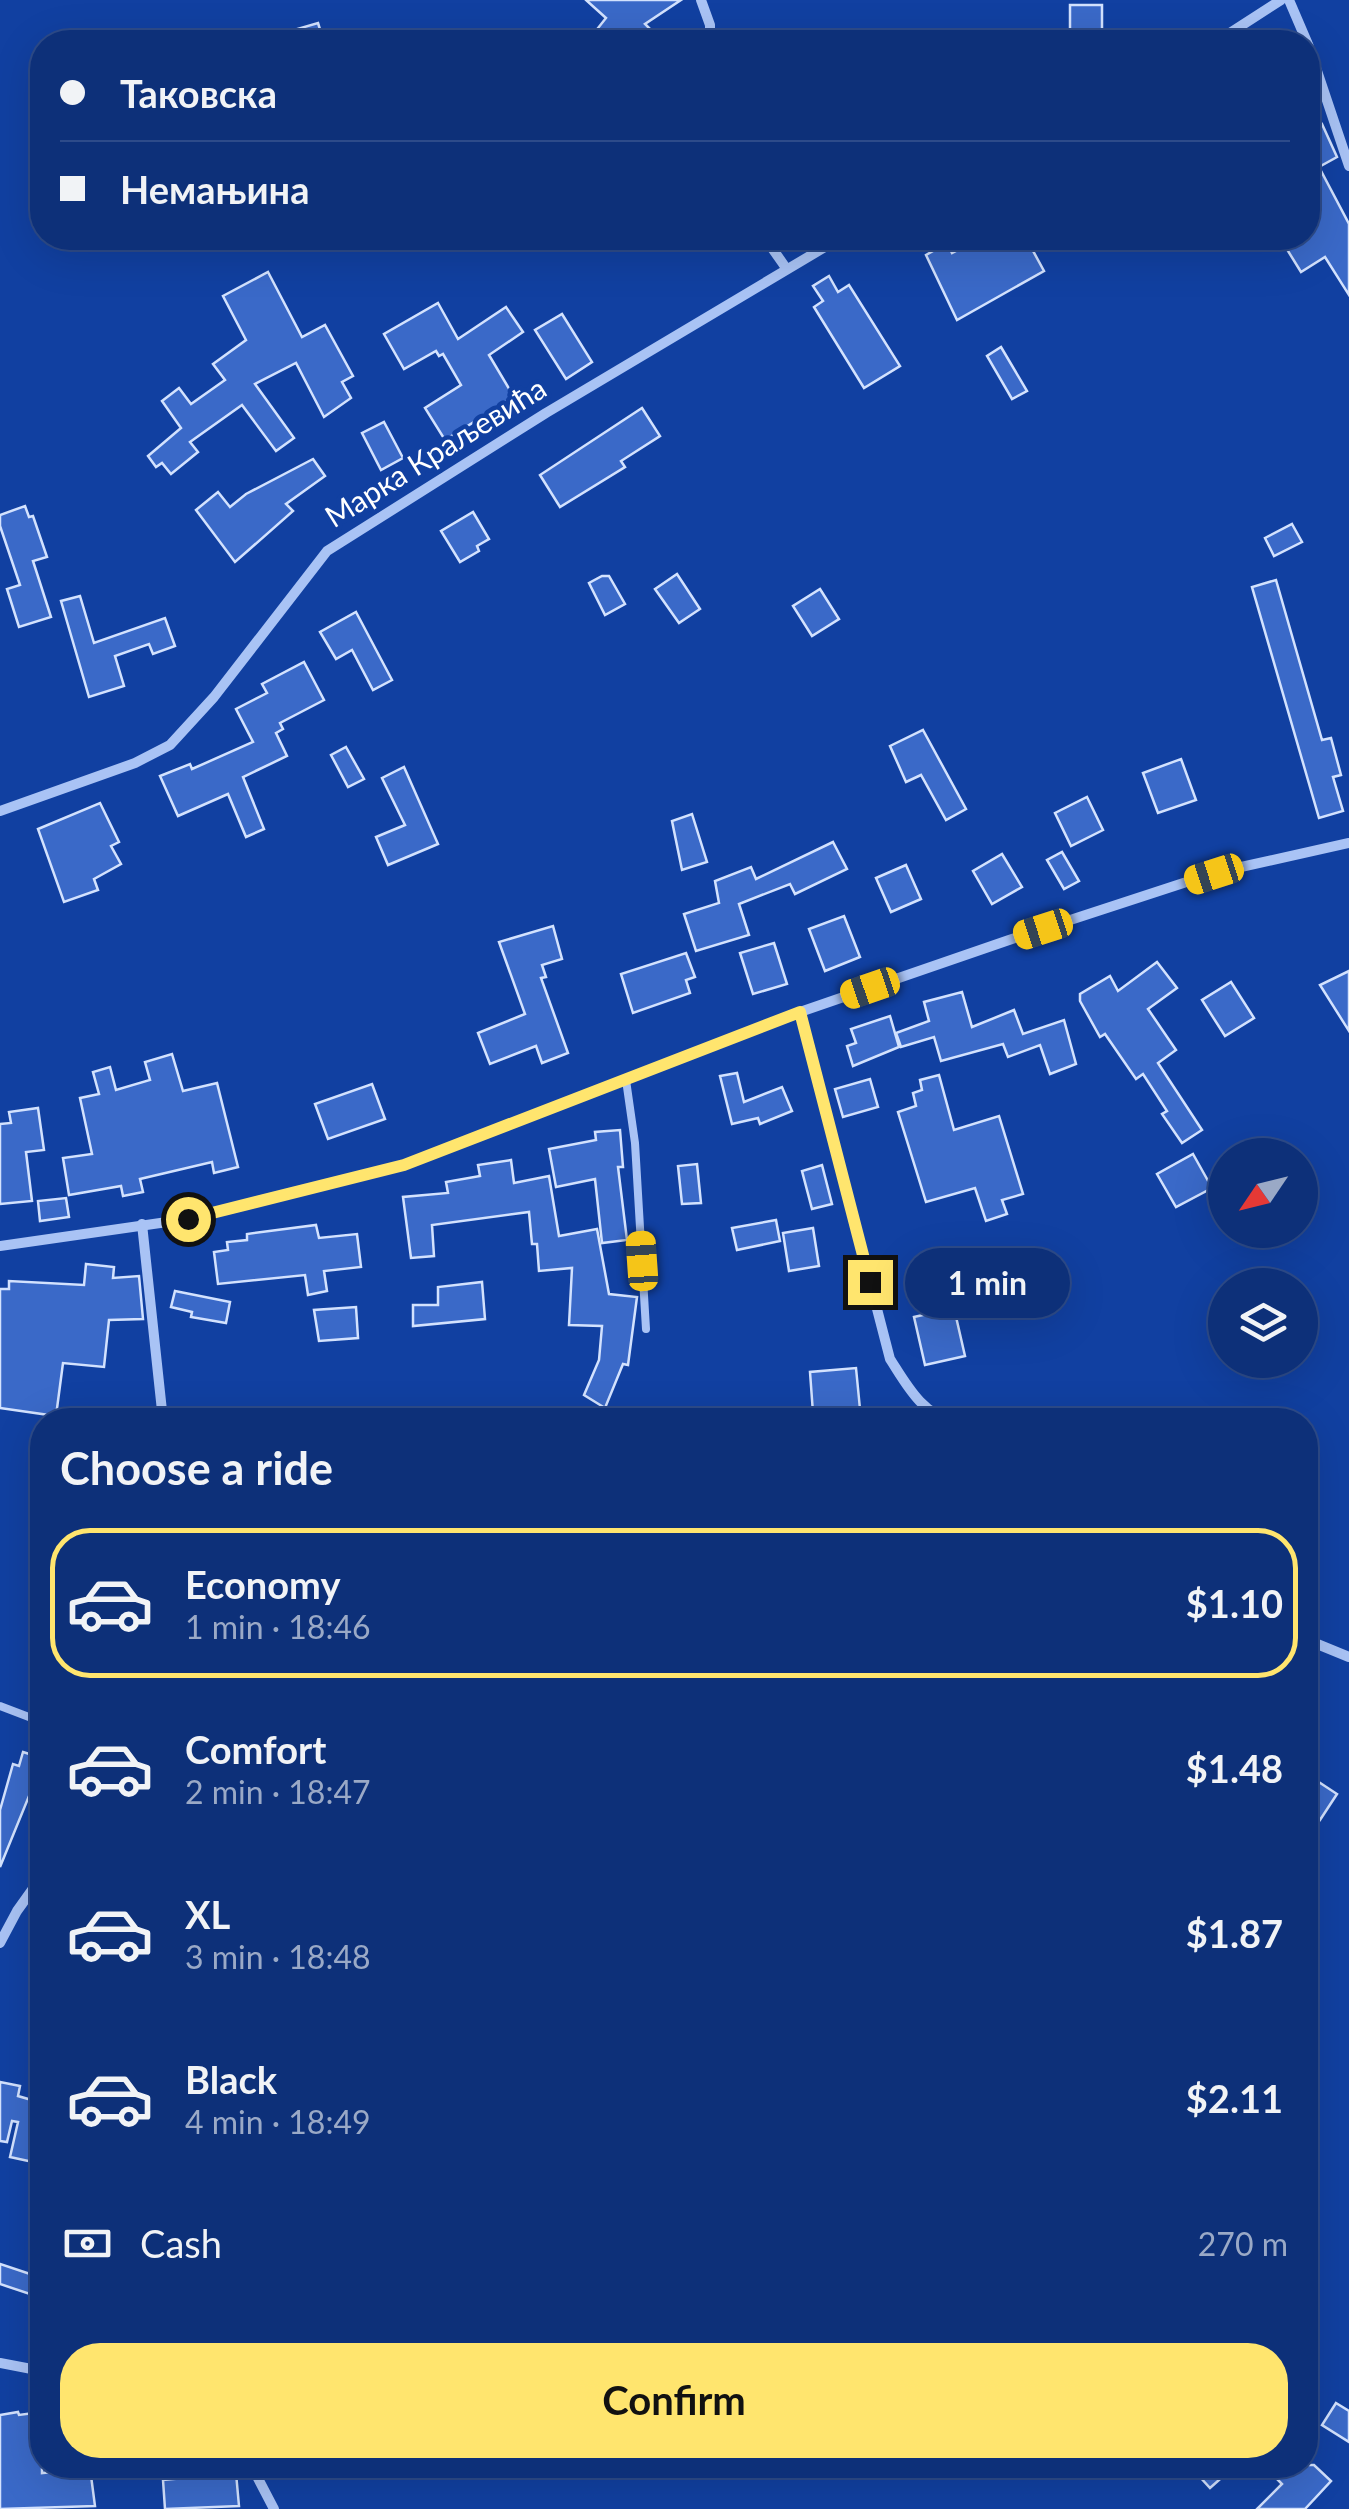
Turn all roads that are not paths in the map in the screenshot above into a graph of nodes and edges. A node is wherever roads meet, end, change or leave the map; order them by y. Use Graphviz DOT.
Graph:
graph roads {
  1 [pos="701,0"];
  2 [pos="1285,0"];
  3 [pos="710,30"];
  4 [pos="1236,30"];
  5 [pos="1300,30"];
  6 [pos="1320,81"];
  7 [pos="1349,166"];
  8 [pos="773,250"];
  9 [pos="818,250"];
  10 [pos="786,268"];
  11 [pos="0,811"];
  12 [pos="1349,843"];
  13 [pos="800,1012"];
  14 [pos="626,1080"];
  15 [pos="142,1224"];
  16 [pos="0,1246"];
  17 [pos="646,1329"];
  18 [pos="162,1408"];
  19 [pos="928,1408"];
  20 [pos="1318,1644"];
  21 [pos="1349,1657"];
  22 [pos="0,1706"];
  23 [pos="30,1717"];
  24 [pos="30,1893"];
  25 [pos="0,1944"];
  26 [pos="0,2363"];
  27 [pos="30,2369"];
  28 [pos="258,2478"];
  29 [pos="274,2509"];
  1 -- 3 [label="street"];
  2 -- 4 [label="street"];
  2 -- 5 [label="street"];
  6 -- 7 [label="street"];
  8 -- 10 [label="street"];
  9 -- 10 [label="street, Марка Краљевића"];
  10 -- 11 [label="street, Марка Краљевића"];
  12 -- 13 [label="street"];
  13 -- 14 [label="street"];
  13 -- 19 [label="street"];
  14 -- 15 [label="street"];
  14 -- 17 [label="lane"];
  15 -- 16 [label="street"];
  15 -- 18 [label="street"];
  20 -- 21 [label="street"];
  22 -- 23 [label="lane"];
  24 -- 25 [label="street"];
  26 -- 27 [label="street"];
  28 -- 29 [label="street"];
}
